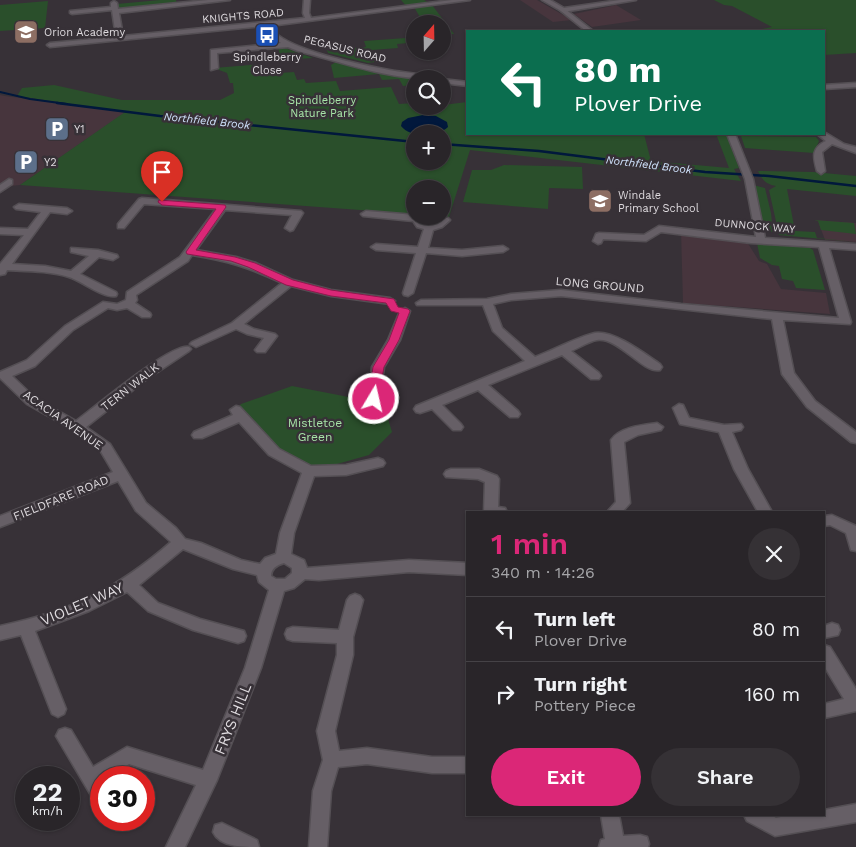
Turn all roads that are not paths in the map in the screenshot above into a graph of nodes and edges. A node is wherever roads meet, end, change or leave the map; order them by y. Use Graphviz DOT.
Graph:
graph roads {
  1 [pos="112,0"];
  2 [pos="227,0"];
  3 [pos="307,0"];
  4 [pos="467,0"];
  5 [pos="546,0"];
  6 [pos="633,0"];
  7 [pos="116,9"];
  8 [pos="563,10"];
  9 [pos="72,12"];
  10 [pos="309,20"];
  11 [pos="266,24"];
  12 [pos="589,30"];
  13 [pos="120,38"];
  14 [pos="50,45"];
  15 [pos="287,45"];
  16 [pos="214,68"];
  17 [pos="406,74"];
  18 [pos="451,82"];
  19 [pos="466,84"];
  20 [pos="856,85"];
  21 [pos="825,87"];
  22 [pos="730,135"];
  23 [pos="823,135"];
  24 [pos="832,141"];
  25 [pos="856,150"];
  26 [pos="821,171"];
  27 [pos="10,182"];
  28 [pos="0,189"];
  29 [pos="20,207"];
  30 [pos="222,207"];
  31 [pos="46,211"];
  32 [pos="67,211"];
  33 [pos="366,214"];
  34 [pos="439,225"];
  35 [pos="121,226"];
  36 [pos="290,228"];
  37 [pos="429,228"];
  38 [pos="0,231"];
  39 [pos="29,232"];
  40 [pos="761,240"];
  41 [pos="598,241"];
  42 [pos="822,244"];
  43 [pos="376,247"];
  44 [pos="856,247"];
  45 [pos="421,249"];
  46 [pos="504,249"];
  47 [pos="75,250"];
  48 [pos="190,252"];
  49 [pos="98,253"];
  50 [pos="113,256"];
  51 [pos="2,270"];
  52 [pos="73,275"];
  53 [pos="290,282"];
  54 [pos="408,294"];
  55 [pos="110,299"];
  56 [pos="130,299"];
  57 [pos="390,301"];
  58 [pos="487,302"];
  59 [pos="421,303"];
  60 [pos="405,311"];
  61 [pos="146,315"];
  62 [pos="776,316"];
  63 [pos="851,323"];
  64 [pos="236,325"];
  65 [pos="562,349"];
  66 [pos="261,350"];
  67 [pos="533,362"];
  68 [pos="656,366"];
  69 [pos="2,376"];
  70 [pos="595,376"];
  71 [pos="480,385"];
  72 [pos="434,404"];
  73 [pos="679,408"];
  74 [pos="420,409"];
  75 [pos="386,412"];
  76 [pos="514,414"];
  77 [pos="77,427"];
  78 [pos="457,427"];
  79 [pos="657,427"];
  80 [pos="198,435"];
  81 [pos="856,439"];
  82 [pos="378,463"];
  83 [pos="309,471"];
  84 [pos="122,474"];
  85 [pos="451,474"];
  86 [pos="491,511"];
  87 [pos="615,511"];
  88 [pos="764,511"];
  89 [pos="825,520"];
  90 [pos="0,522"];
  91 [pos="854,529"];
  92 [pos="180,543"];
  93 [pos="856,546"];
  94 [pos="283,557"];
  95 [pos="466,569"];
  96 [pos="264,571"];
  97 [pos="300,573"];
  98 [pos="128,584"];
  99 [pos="278,586"];
  100 [pos="355,600"];
  101 [pos="26,628"];
  102 [pos="0,633"];
  103 [pos="293,634"];
  104 [pos="238,636"];
  105 [pos="345,637"];
  106 [pos="825,654"];
  107 [pos="856,704"];
  108 [pos="58,709"];
  109 [pos="825,712"];
  110 [pos="65,736"];
  111 [pos="332,760"];
  112 [pos="466,765"];
  113 [pos="110,766"];
  114 [pos="90,775"];
  115 [pos="208,780"];
  116 [pos="856,813"];
  117 [pos="610,816"];
  118 [pos="755,816"];
  119 [pos="222,832"];
  120 [pos="640,844"];
  121 [pos="612,846"];
  122 [pos="175,847"];
  123 [pos="250,847"];
  124 [pos="318,847"];
  1 -- 7 [label="street"];
  2 -- 7 [label="street"];
  3 -- 10 [label="street"];
  4 -- 10 [label="street, KNIGHTS ROAD"];
  5 -- 8 [label="street"];
  6 -- 8 [label="street"];
  7 -- 9 [label="street"];
  7 -- 13 [label="street"];
  8 -- 12 [label="street"];
  10 -- 11 [label="street, KNIGHTS ROAD"];
  11 -- 13 [label="street, KNIGHTS ROAD"];
  11 -- 15 [label="street, PEGASUS ROAD"];
  13 -- 14 [label="street, KNIGHTS ROAD"];
  15 -- 16 [label="street"];
  15 -- 17 [label="street, PEGASUS ROAD"];
  18 -- 19 [label="street"];
  20 -- 21 [label="street"];
  22 -- 40 [label="street"];
  23 -- 24 [label="street"];
  24 -- 25 [label="street"];
  24 -- 26 [label="street"];
  27 -- 28 [label="street"];
  29 -- 31 [label="street"];
  30 -- 35 [label="street"];
  30 -- 36 [label="street"];
  30 -- 48 [label="street"];
  31 -- 32 [label="street"];
  31 -- 39 [label="street"];
  33 -- 37 [label="street"];
  34 -- 37 [label="street"];
  37 -- 45 [label="street"];
  38 -- 39 [label="street"];
  39 -- 51 [label="street"];
  40 -- 41 [label="street, DUNNOCK WAY"];
  40 -- 42 [label="street, DUNNOCK WAY"];
  42 -- 44 [label="street, DUNNOCK WAY"];
  42 -- 63 [label="street"];
  43 -- 45 [label="street"];
  45 -- 46 [label="street"];
  45 -- 54 [label="street"];
  47 -- 49 [label="street"];
  48 -- 53 [label="street"];
  48 -- 56 [label="street"];
  49 -- 50 [label="street"];
  49 -- 52 [label="street"];
  51 -- 52 [label="street"];
  52 -- 55 [label="street"];
  53 -- 57 [label="street"];
  53 -- 64 [label="street, TERN WALK"];
  54 -- 57 [label="street"];
  54 -- 59 [label="street"];
  55 -- 56 [label="street"];
  55 -- 69 [label="street, ACACIA AVENUE"];
  56 -- 61 [label="street"];
  57 -- 60 [label="street"];
  58 -- 59 [label="street, LONG GROUND"];
  58 -- 62 [label="street, LONG GROUND"];
  58 -- 67 [label="street"];
  59 -- 60 [label="street"];
  60 -- 75 [label="street"];
  62 -- 63 [label="street, LONG GROUND"];
  62 -- 81 [label="street"];
  64 -- 66 [label="street"];
  64 -- 77 [label="street, TERN WALK"];
  65 -- 67 [label="street"];
  65 -- 68 [label="street"];
  65 -- 70 [label="street"];
  67 -- 71 [label="street"];
  69 -- 77 [label="street, ACACIA AVENUE"];
  71 -- 72 [label="street"];
  71 -- 76 [label="street"];
  72 -- 74 [label="street"];
  72 -- 78 [label="street"];
  73 -- 88 [label="street"];
  77 -- 84 [label="street, ACACIA AVENUE"];
  79 -- 87 [label="street"];
  80 -- 83 [label="street"];
  82 -- 83 [label="street"];
  83 -- 94 [label="street"];
  84 -- 90 [label="street, FIELDFARE ROAD"];
  84 -- 92 [label="street, ACACIA AVENUE"];
  85 -- 86 [label="street"];
  89 -- 91 [label="street"];
  91 -- 93 [label="street"];
  92 -- 96 [label="street, ACACIA AVENUE"];
  92 -- 98 [label="street, VIOLET WAY"];
  94 -- 96 [label="street"];
  94 -- 97 [label="street"];
  95 -- 97 [label="street"];
  96 -- 99 [label="street"];
  97 -- 99 [label="street"];
  98 -- 101 [label="street, VIOLET WAY"];
  98 -- 104 [label="street"];
  99 -- 115 [label="street, FRYS HILL"];
  100 -- 105 [label="street"];
  101 -- 102 [label="street, VIOLET WAY"];
  101 -- 108 [label="street"];
  103 -- 105 [label="street"];
  105 -- 111 [label="street"];
  106 -- 107 [label="street"];
  107 -- 109 [label="street"];
  110 -- 114 [label="street"];
  111 -- 112 [label="street"];
  111 -- 124 [label="street"];
  113 -- 115 [label="street"];
  115 -- 122 [label="street, FRYS HILL"];
  116 -- 118 [label="street"];
  117 -- 121 [label="street"];
  119 -- 123 [label="street"];
  120 -- 121 [label="street"];
}
